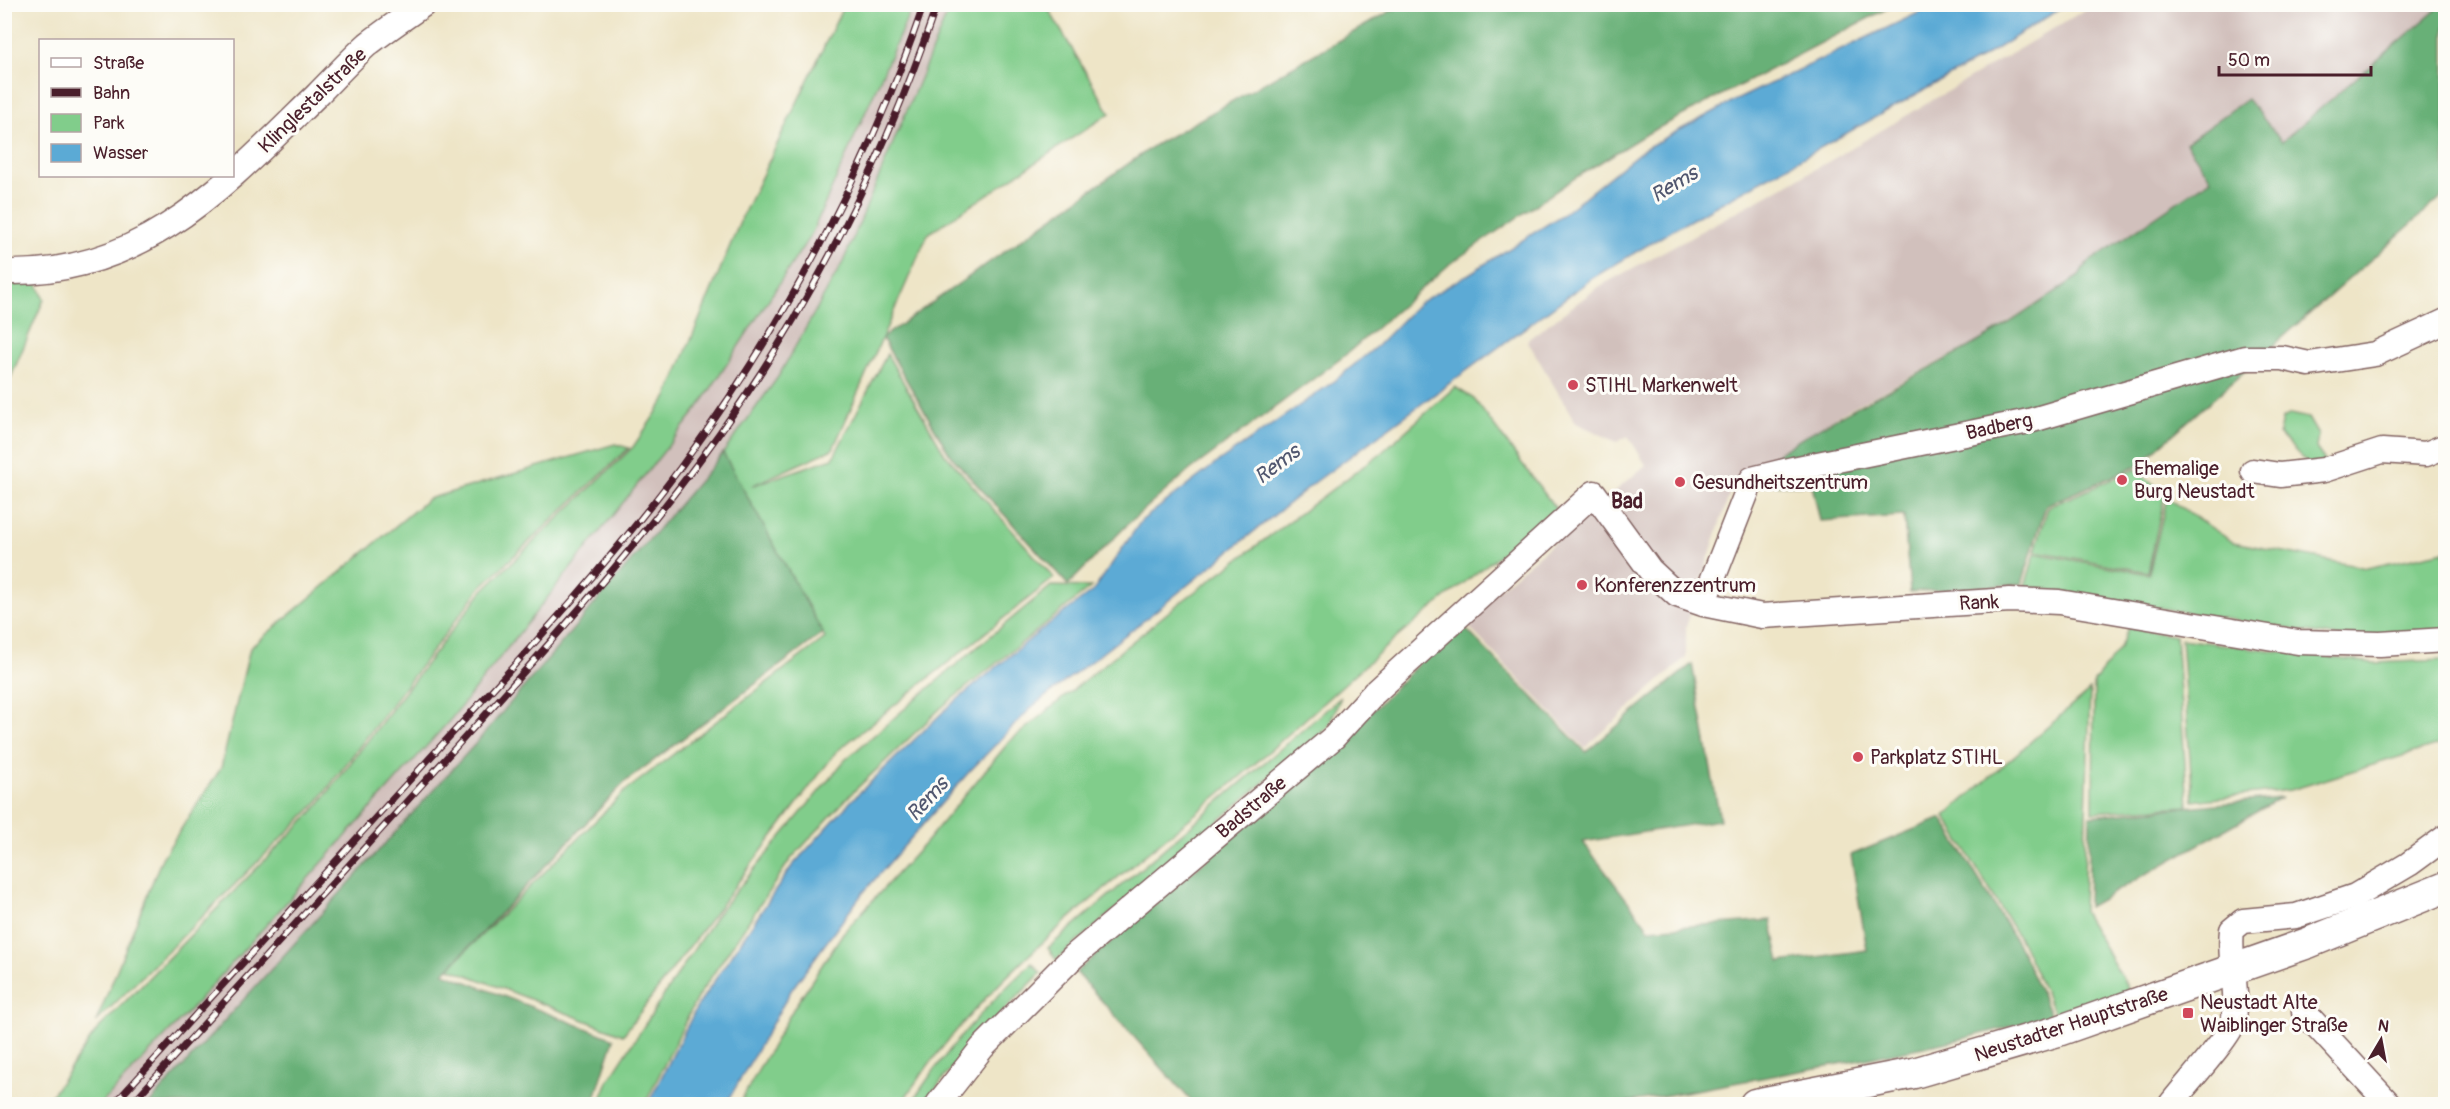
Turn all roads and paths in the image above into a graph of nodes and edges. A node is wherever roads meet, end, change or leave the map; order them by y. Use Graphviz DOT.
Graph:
graph roads {
  1 [pos="424,4"];
  2 [pos="234,175"];
  3 [pos="232,177"];
  4 [pos="4,272"];
  5 [pos="2445,321"];
  6 [pos="2445,446"];
  7 [pos="2253,471"];
  8 [pos="1569,513"];
  9 [pos="1703,604"];
  10 [pos="2445,640"];
  11 [pos="2445,837"];
  12 [pos="2445,887"];
  13 [pos="2233,970"];
  14 [pos="2304,1012"];
  15 [pos="938,1104"];
  16 [pos="1755,1104"];
  17 [pos="2171,1104"];
  18 [pos="2389,1104"];
  1 -- 2 [label="street, Klinglestalstraße"];
  3 -- 4 [label="street, Klinglestalstraße"];
  5 -- 9 [label="street, Badberg"];
  6 -- 7 [label="street"];
  8 -- 9 [label="street, Rank"];
  8 -- 15 [label="street, Badstraße"];
  9 -- 10 [label="street, Rank"];
  11 -- 13 [label="street"];
  12 -- 13 [label="street, Neustadter Hauptstraße"];
  13 -- 16 [label="street, Neustadter Hauptstraße"];
  13 -- 17 [label="street"];
  14 -- 18 [label="street"];
}
